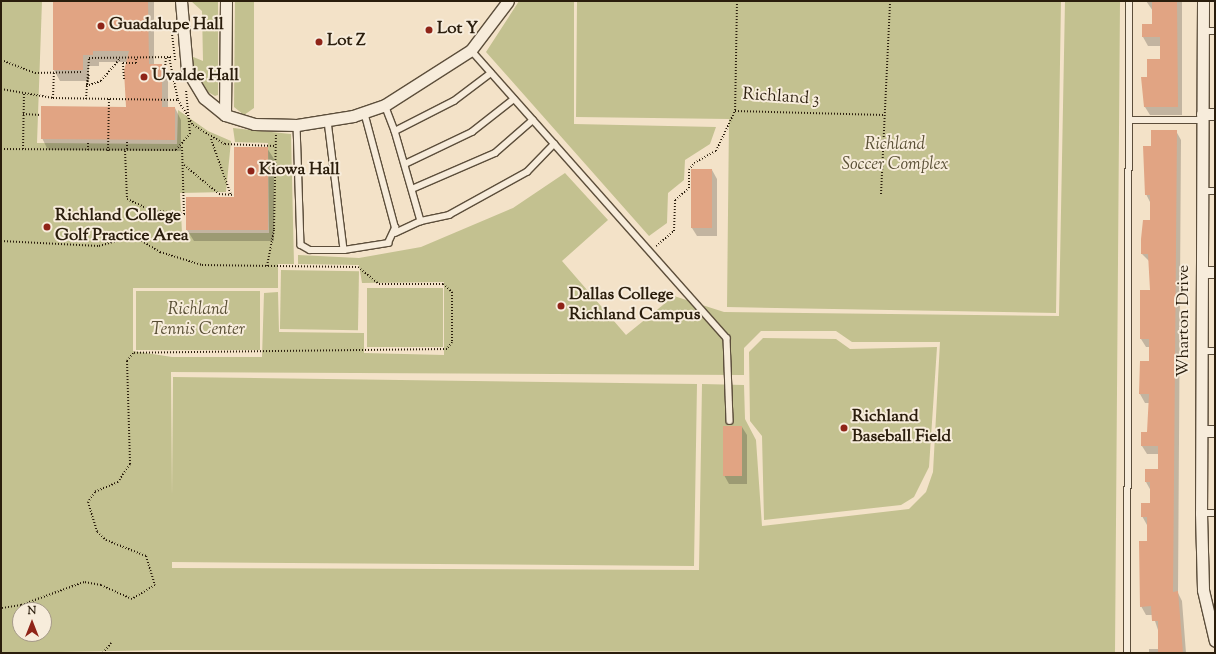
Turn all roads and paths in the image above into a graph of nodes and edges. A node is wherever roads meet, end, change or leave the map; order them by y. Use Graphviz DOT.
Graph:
graph roads {
  1 [pos="181,1"];
  2 [pos="226,1"];
  3 [pos="508,1"];
  4 [pos="737,1"];
  5 [pos="890,1"];
  6 [pos="1129,1"];
  7 [pos="1203,1"];
  8 [pos="171,22"];
  9 [pos="1215,31"];
  10 [pos="1202,32"];
  11 [pos="471,50"];
  12 [pos="136,57"];
  13 [pos="168,57"];
  14 [pos="121,58"];
  15 [pos="1,60"];
  16 [pos="54,72"];
  17 [pos="81,72"];
  18 [pos="491,73"];
  19 [pos="89,75"];
  20 [pos="190,77"];
  21 [pos="124,79"];
  22 [pos="164,80"];
  23 [pos="86,86"];
  24 [pos="1,88"];
  25 [pos="24,93"];
  26 [pos="53,98"];
  27 [pos="86,99"];
  28 [pos="109,99"];
  29 [pos="514,99"];
  30 [pos="178,100"];
  31 [pos="386,105"];
  32 [pos="736,111"];
  33 [pos="364,112"];
  34 [pos="23,114"];
  35 [pos="1215,114"];
  36 [pos="41,115"];
  37 [pos="225,115"];
  38 [pos="884,115"];
  39 [pos="1202,117"];
  40 [pos="533,120"];
  41 [pos="1130,120"];
  42 [pos="190,122"];
  43 [pos="328,122"];
  44 [pos="276,125"];
  45 [pos="297,125"];
  46 [pos="395,131"];
  47 [pos="210,138"];
  48 [pos="88,141"];
  49 [pos="127,142"];
  50 [pos="554,144"];
  51 [pos="275,146"];
  52 [pos="182,147"];
  53 [pos="1,149"];
  54 [pos="23,149"];
  55 [pos="88,150"];
  56 [pos="108,151"];
  57 [pos="126,151"];
  58 [pos="183,164"];
  59 [pos="405,164"];
  60 [pos="412,189"];
  61 [pos="1203,191"];
  62 [pos="1215,191"];
  63 [pos="881,194"];
  64 [pos="1,221"];
  65 [pos="421,221"];
  66 [pos="395,233"];
  67 [pos="1,236"];
  68 [pos="1,241"];
  69 [pos="344,250"];
  70 [pos="650,251"];
  71 [pos="267,266"];
  72 [pos="1203,272"];
  73 [pos="1215,272"];
  74 [pos="1202,351"];
  75 [pos="1215,351"];
  76 [pos="730,421"];
  77 [pos="1202,431"];
  78 [pos="1215,431"];
  79 [pos="1201,513"];
  80 [pos="1215,513"];
  81 [pos="1203,590"];
  82 [pos="1215,590"];
  83 [pos="1,608"];
  84 [pos="1215,641"];
  85 [pos="111,643"];
  86 [pos="103,653"];
  87 [pos="1127,653"];
  1 -- 20 [label="street"];
  2 -- 37 [label="street"];
  3 -- 11 [label="street"];
  4 -- 32 [label="path, Richland 3"];
  5 -- 38 [label="path"];
  6 -- 41 [label="lane"];
  7 -- 10 [label="street, Wharton Drive"];
  8 -- 13 [label="path"];
  9 -- 10 [label="lane"];
  10 -- 39 [label="street, Wharton Drive"];
  11 -- 18 [label="lane"];
  11 -- 31 [label="street"];
  12 -- 13 [label="path"];
  12 -- 14 [label="path"];
  12 -- 21 [label="path"];
  13 -- 22 [label="path"];
  13 -- 30 [label="path"];
  14 -- 23 [label="path"];
  14 -- 23 [label="path"];
  15 -- 16 [label="path"];
  16 -- 17 [label="path"];
  16 -- 26 [label="path"];
  18 -- 29 [label="lane"];
  18 -- 46 [label="lane"];
  19 -- 23 [label="path"];
  20 -- 37 [label="street"];
  20 -- 42 [label="path"];
  23 -- 27 [label="path"];
  24 -- 25 [label="path"];
  25 -- 26 [label="path"];
  25 -- 34 [label="path"];
  26 -- 27 [label="path"];
  27 -- 28 [label="path"];
  28 -- 30 [label="path"];
  28 -- 56 [label="path"];
  29 -- 40 [label="lane"];
  29 -- 59 [label="lane"];
  30 -- 42 [label="path"];
  31 -- 33 [label="street"];
  31 -- 46 [label="lane"];
  32 -- 38 [label="path, Richland 3"];
  32 -- 70 [label="path"];
  33 -- 43 [label="street"];
  33 -- 66 [label="lane"];
  34 -- 36 [label="path"];
  34 -- 54 [label="path"];
  35 -- 39 [label="street"];
  37 -- 44 [label="street"];
  38 -- 63 [label="path"];
  39 -- 41 [label="lane"];
  39 -- 61 [label="street, Wharton Drive"];
  40 -- 50 [label="lane"];
  40 -- 60 [label="lane"];
  41 -- 87 [label="lane"];
  42 -- 47 [label="path"];
  42 -- 52 [label="path"];
  43 -- 45 [label="street"];
  43 -- 69 [label="lane"];
  44 -- 45 [label="street"];
  44 -- 51 [label="path"];
  45 -- 69 [label="lane"];
  46 -- 59 [label="lane"];
  47 -- 51 [label="path"];
  47 -- 58 [label="path"];
  48 -- 55 [label="path"];
  49 -- 57 [label="path"];
  50 -- 65 [label="lane"];
  50 -- 70 [label="lane"];
  51 -- 71 [label="path"];
  52 -- 57 [label="path"];
  52 -- 58 [label="path"];
  53 -- 54 [label="path"];
  54 -- 55 [label="path"];
  55 -- 56 [label="path"];
  56 -- 57 [label="path"];
  57 -- 58 [label="path"];
  59 -- 60 [label="lane"];
  60 -- 65 [label="lane"];
  61 -- 62 [label="lane"];
  61 -- 72 [label="street, Wharton Drive"];
  64 -- 67 [label="path"];
  65 -- 66 [label="lane"];
  66 -- 69 [label="lane"];
  68 -- 71 [label="path"];
  70 -- 76 [label="lane"];
  71 -- 83 [label="path"];
  72 -- 73 [label="street"];
  72 -- 74 [label="street, Wharton Drive"];
  74 -- 75 [label="lane"];
  74 -- 77 [label="street, Wharton Drive"];
  77 -- 78 [label="street"];
  77 -- 79 [label="street, Wharton Drive"];
  79 -- 80 [label="lane"];
  79 -- 81 [label="street, Wharton Drive"];
  81 -- 82 [label="street"];
  81 -- 84 [label="street, Wharton Drive"];
  85 -- 86 [label="path"];
}
